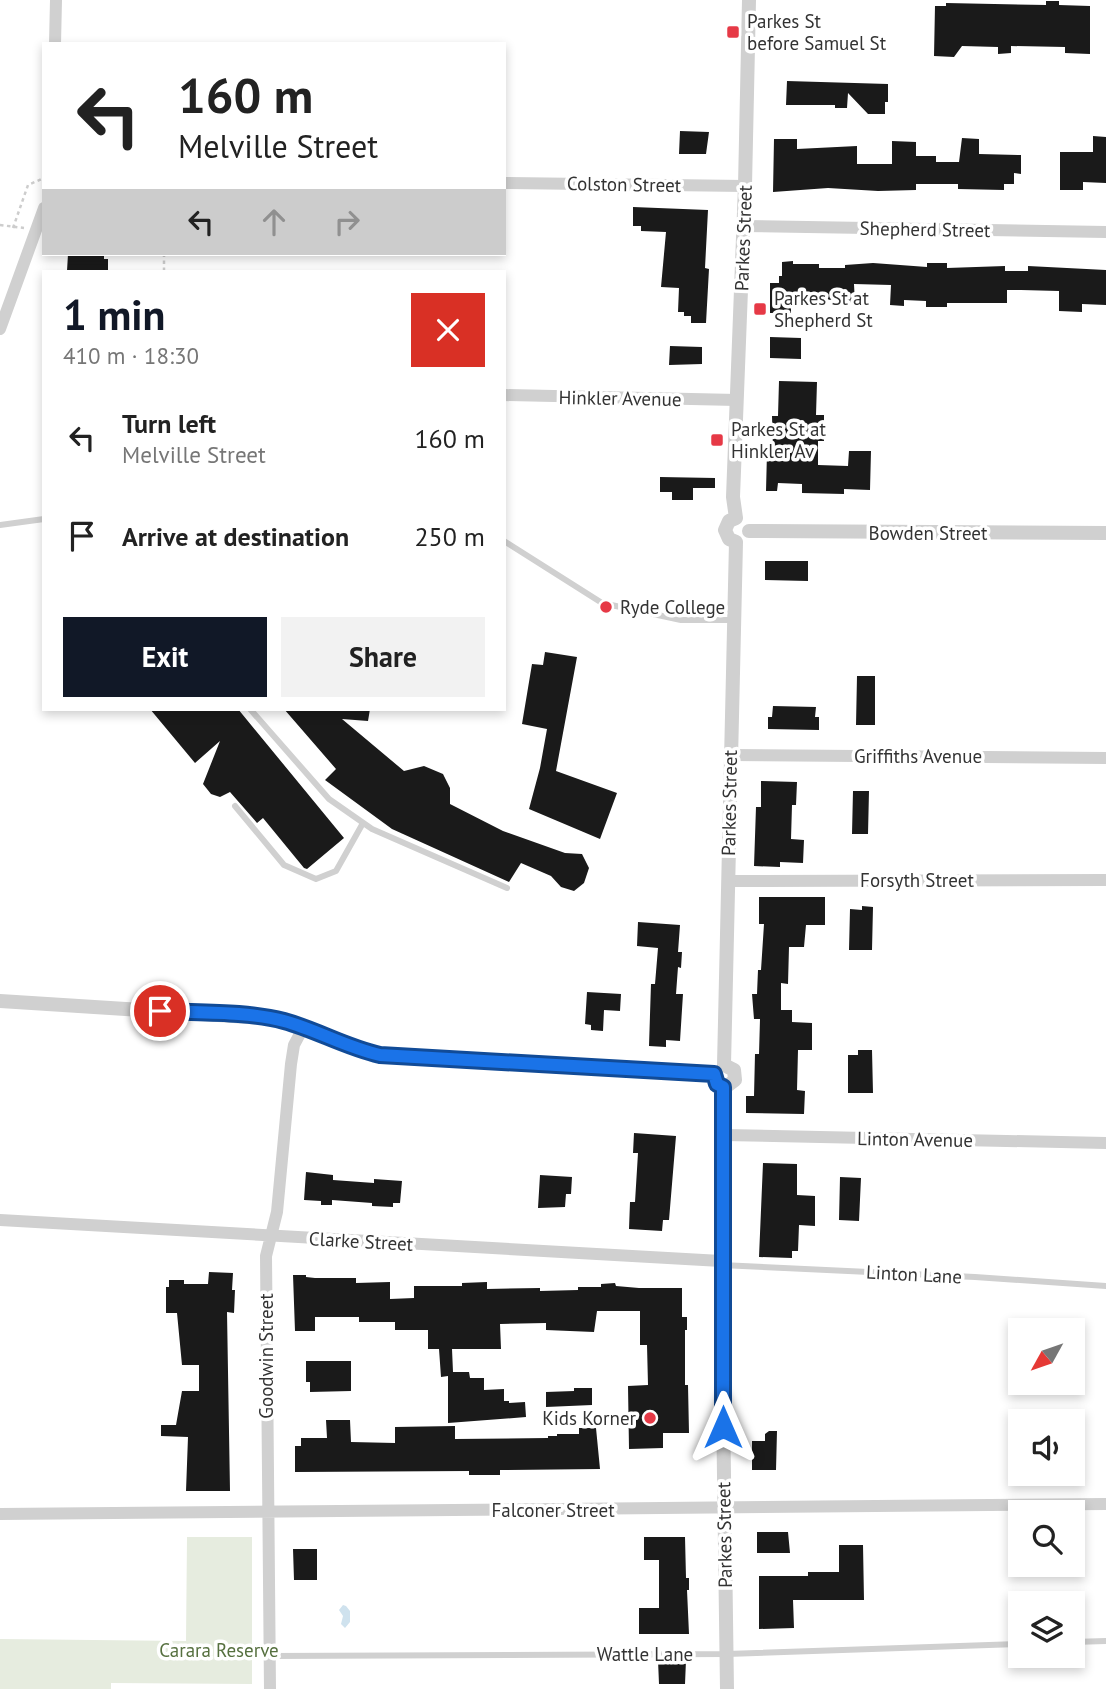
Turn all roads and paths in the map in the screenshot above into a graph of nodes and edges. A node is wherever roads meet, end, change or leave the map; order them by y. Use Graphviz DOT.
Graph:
graph roads {
  1 [pos="56,0"];
  2 [pos="749,0"];
  3 [pos="55,42"];
  4 [pos="42,179"];
  5 [pos="506,183"];
  6 [pos="745,186"];
  7 [pos="42,214"];
  8 [pos="0,225"];
  9 [pos="743,226"];
  10 [pos="1106,232"];
  11 [pos="0,329"];
  12 [pos="506,396"];
  13 [pos="737,400"];
  14 [pos="736,518"];
  15 [pos="42,519"];
  16 [pos="0,525"];
  17 [pos="749,531"];
  18 [pos="1106,533"];
  19 [pos="506,542"];
  20 [pos="736,542"];
  21 [pos="733,620"];
  22 [pos="252,711"];
  23 [pos="730,755"];
  24 [pos="1106,758"];
  25 [pos="235,806"];
  26 [pos="363,823"];
  27 [pos="1106,880"];
  28 [pos="727,881"];
  29 [pos="507,888"];
  30 [pos="0,1001"];
  31 [pos="303,1028"];
  32 [pos="719,1070"];
  33 [pos="724,1135"];
  34 [pos="1106,1143"];
  35 [pos="0,1220"];
  36 [pos="271,1236"];
  37 [pos="721,1263"];
  38 [pos="1106,1286"];
  39 [pos="1106,1504"];
  40 [pos="723,1508"];
  41 [pos="267,1512"];
  42 [pos="0,1514"];
  43 [pos="1106,1641"];
  44 [pos="1085,1642"];
  45 [pos="1008,1644"];
  46 [pos="727,1654"];
  47 [pos="269,1656"];
  48 [pos="270,1689"];
  49 [pos="727,1689"];
  1 -- 3 [label="street"];
  2 -- 6 [label="street, Parkes Street"];
  4 -- 8 [label="path"];
  5 -- 6 [label="street, Colston Street"];
  6 -- 9 [label="street, Parkes Street"];
  7 -- 11 [label="street"];
  9 -- 10 [label="street, Shepherd Street"];
  9 -- 13 [label="street, Parkes Street"];
  12 -- 13 [label="street, Hinkler Avenue"];
  13 -- 14 [label="street, Parkes Street"];
  14 -- 17 [label="street"];
  14 -- 20 [label="street"];
  15 -- 16 [label="lane"];
  17 -- 18 [label="street, Bowden Street"];
  17 -- 20 [label="street"];
  19 -- 21 [label="lane"];
  20 -- 21 [label="street, Parkes Street"];
  21 -- 23 [label="street, Parkes Street"];
  22 -- 26 [label="lane"];
  23 -- 24 [label="street, Griffiths Avenue"];
  23 -- 28 [label="street, Parkes Street"];
  25 -- 26 [label="lane"];
  26 -- 29 [label="lane"];
  27 -- 28 [label="street, Forsyth Street"];
  28 -- 32 [label="street, Parkes Street"];
  30 -- 31 [label="street"];
  31 -- 32 [label="street"];
  31 -- 36 [label="street, Goodwin Street"];
  32 -- 33 [label="street, Parkes Street"];
  33 -- 34 [label="street, Linton Avenue"];
  33 -- 37 [label="street, Parkes Street"];
  35 -- 36 [label="street, Clarke Street"];
  36 -- 37 [label="street, Clarke Street"];
  36 -- 41 [label="street, Goodwin Street"];
  37 -- 38 [label="lane, Linton Lane"];
  37 -- 40 [label="street, Parkes Street"];
  39 -- 40 [label="street, Falconer Street"];
  40 -- 41 [label="street, Falconer Street"];
  40 -- 46 [label="street, Parkes Street"];
  41 -- 42 [label="street, Falconer Street"];
  41 -- 47 [label="street, Goodwin Street"];
  43 -- 44 [label="lane"];
  45 -- 46 [label="lane, Wattle Lane"];
  46 -- 47 [label="lane, Wattle Lane"];
  46 -- 49 [label="street, Parkes Street"];
  47 -- 48 [label="street, Goodwin Street"];
}
